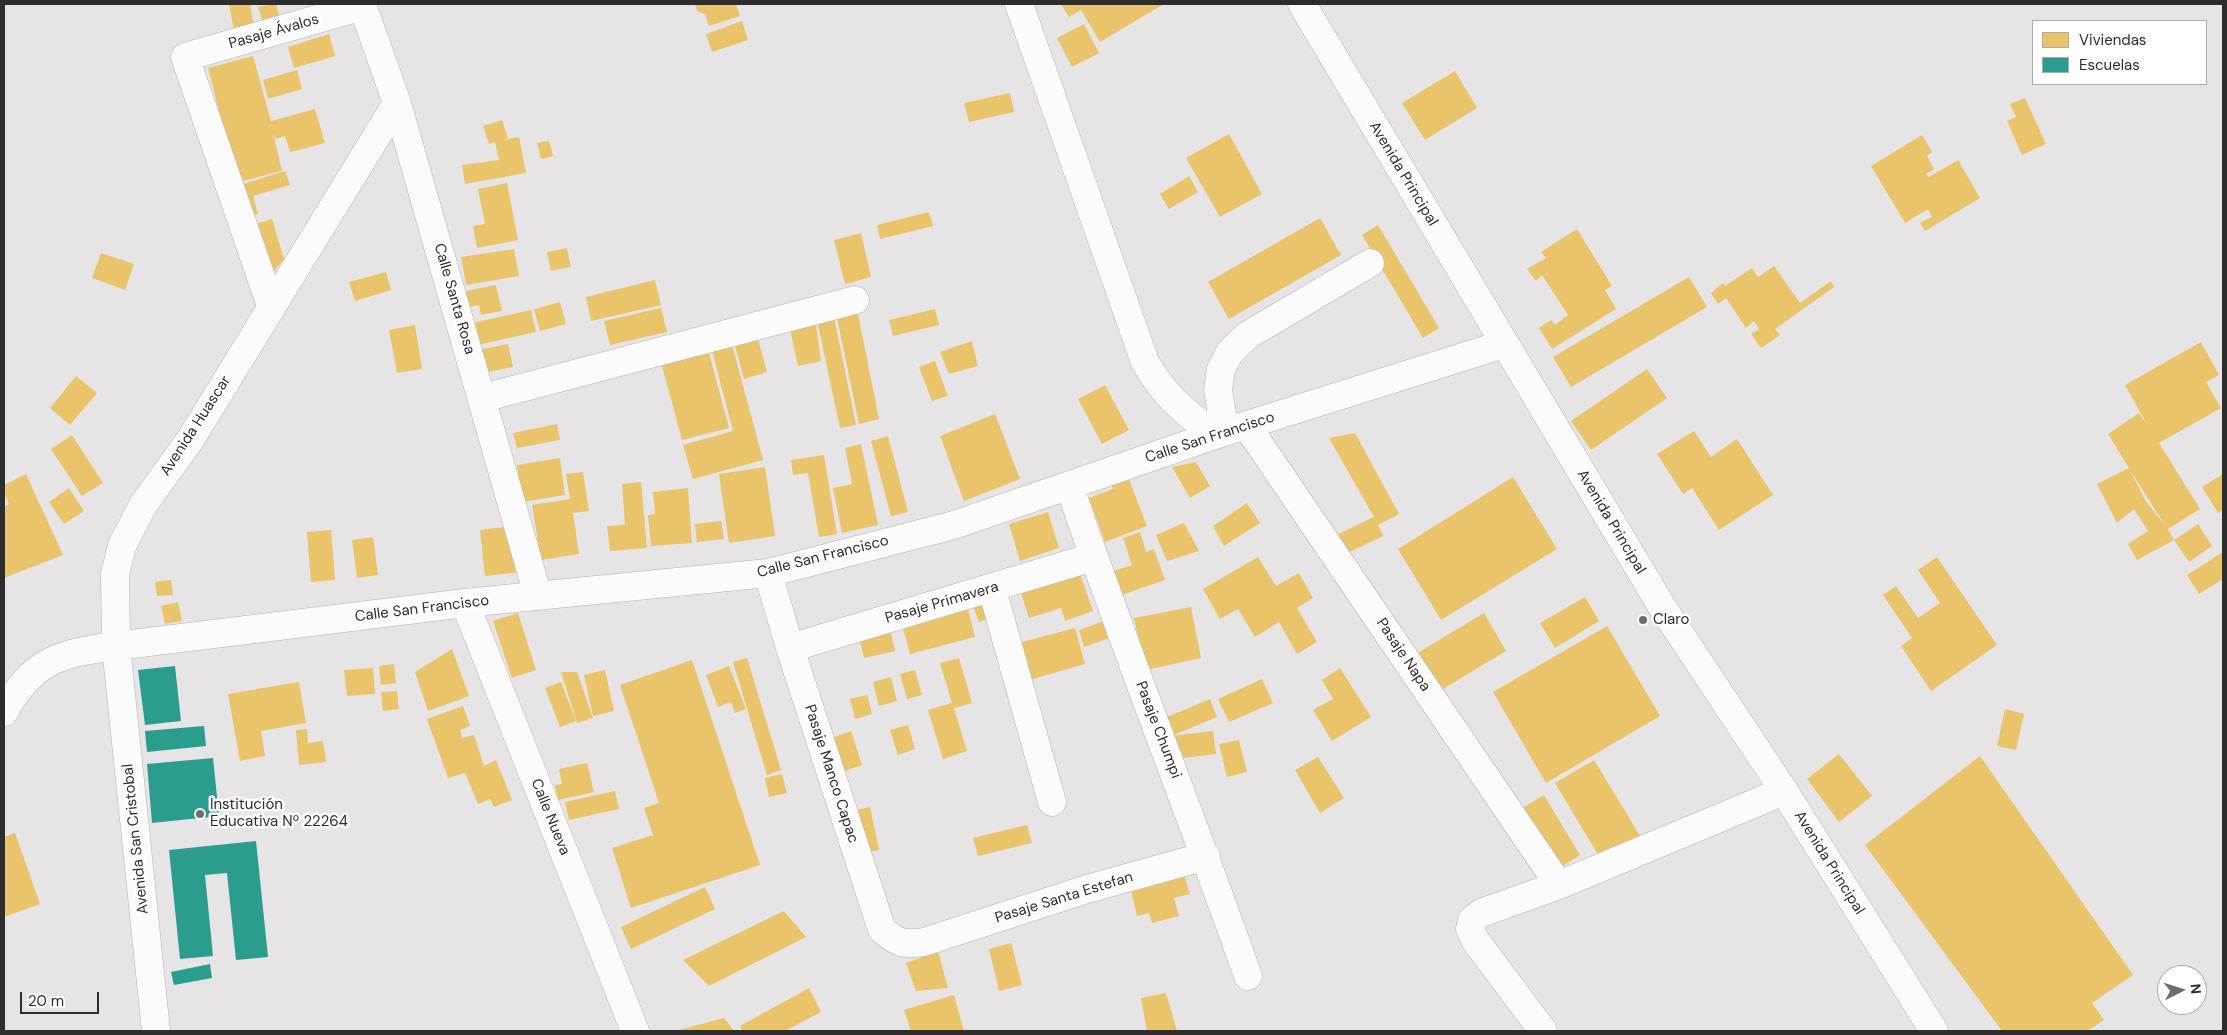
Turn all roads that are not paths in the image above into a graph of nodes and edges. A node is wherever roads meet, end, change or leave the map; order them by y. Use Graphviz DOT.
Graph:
graph roads {
  1 [pos="1019,4"];
  2 [pos="1302,4"];
  3 [pos="362,5"];
  4 [pos="397,103"];
  5 [pos="1370,263"];
  6 [pos="855,300"];
  7 [pos="271,306"];
  8 [pos="1504,344"];
  9 [pos="483,398"];
  10 [pos="1230,431"];
  11 [pos="1068,485"];
  12 [pos="1093,557"];
  13 [pos="768,573"];
  14 [pos="992,588"];
  15 [pos="538,596"];
  16 [pos="465,603"];
  17 [pos="116,646"];
  18 [pos="790,648"];
  19 [pos="4,712"];
  20 [pos="1784,791"];
  21 [pos="1052,802"];
  22 [pos="1206,856"];
  23 [pos="1558,885"];
  24 [pos="924,942"];
  25 [pos="1248,976"];
  26 [pos="156,1031"];
  27 [pos="636,1031"];
  28 [pos="1543,1031"];
  29 [pos="1934,1031"];
  1 -- 10 [label="street"];
  2 -- 8 [label="street, Avenida Principal"];
  3 -- 4 [label="street, Calle Santa Rosa"];
  3 -- 7 [label="street, Pasaje Ávalos"];
  4 -- 7 [label="street, Avenida Huascar"];
  4 -- 9 [label="street, Calle Santa Rosa"];
  5 -- 10 [label="street"];
  6 -- 9 [label="street"];
  7 -- 17 [label="street, Avenida Huascar"];
  8 -- 10 [label="street, Calle San Francisco"];
  8 -- 20 [label="street, Avenida Principal"];
  9 -- 15 [label="street, Calle Santa Rosa"];
  10 -- 11 [label="street, Calle San Francisco"];
  10 -- 23 [label="street, Pasaje Napa"];
  11 -- 12 [label="street, Pasaje Chumpi"];
  11 -- 13 [label="street, Calle San Francisco"];
  12 -- 14 [label="street, Pasaje Primavera"];
  12 -- 22 [label="street, Pasaje Chumpi"];
  13 -- 15 [label="street, Calle San Francisco"];
  13 -- 18 [label="street, Pasaje Manco Capac"];
  14 -- 18 [label="street, Pasaje Primavera"];
  14 -- 21 [label="street"];
  15 -- 16 [label="street, Calle San Francisco"];
  16 -- 17 [label="street, Calle San Francisco"];
  16 -- 27 [label="street, Calle Nueva"];
  17 -- 19 [label="street"];
  17 -- 26 [label="street, Avenida San Cristobal"];
  18 -- 24 [label="street, Pasaje Manco Capac"];
  20 -- 23 [label="street"];
  20 -- 29 [label="street, Avenida Principal"];
  22 -- 24 [label="street, Pasaje Santa Estefan"];
  22 -- 25 [label="street, Pasaje Chumpi"];
  23 -- 28 [label="street"];
}
